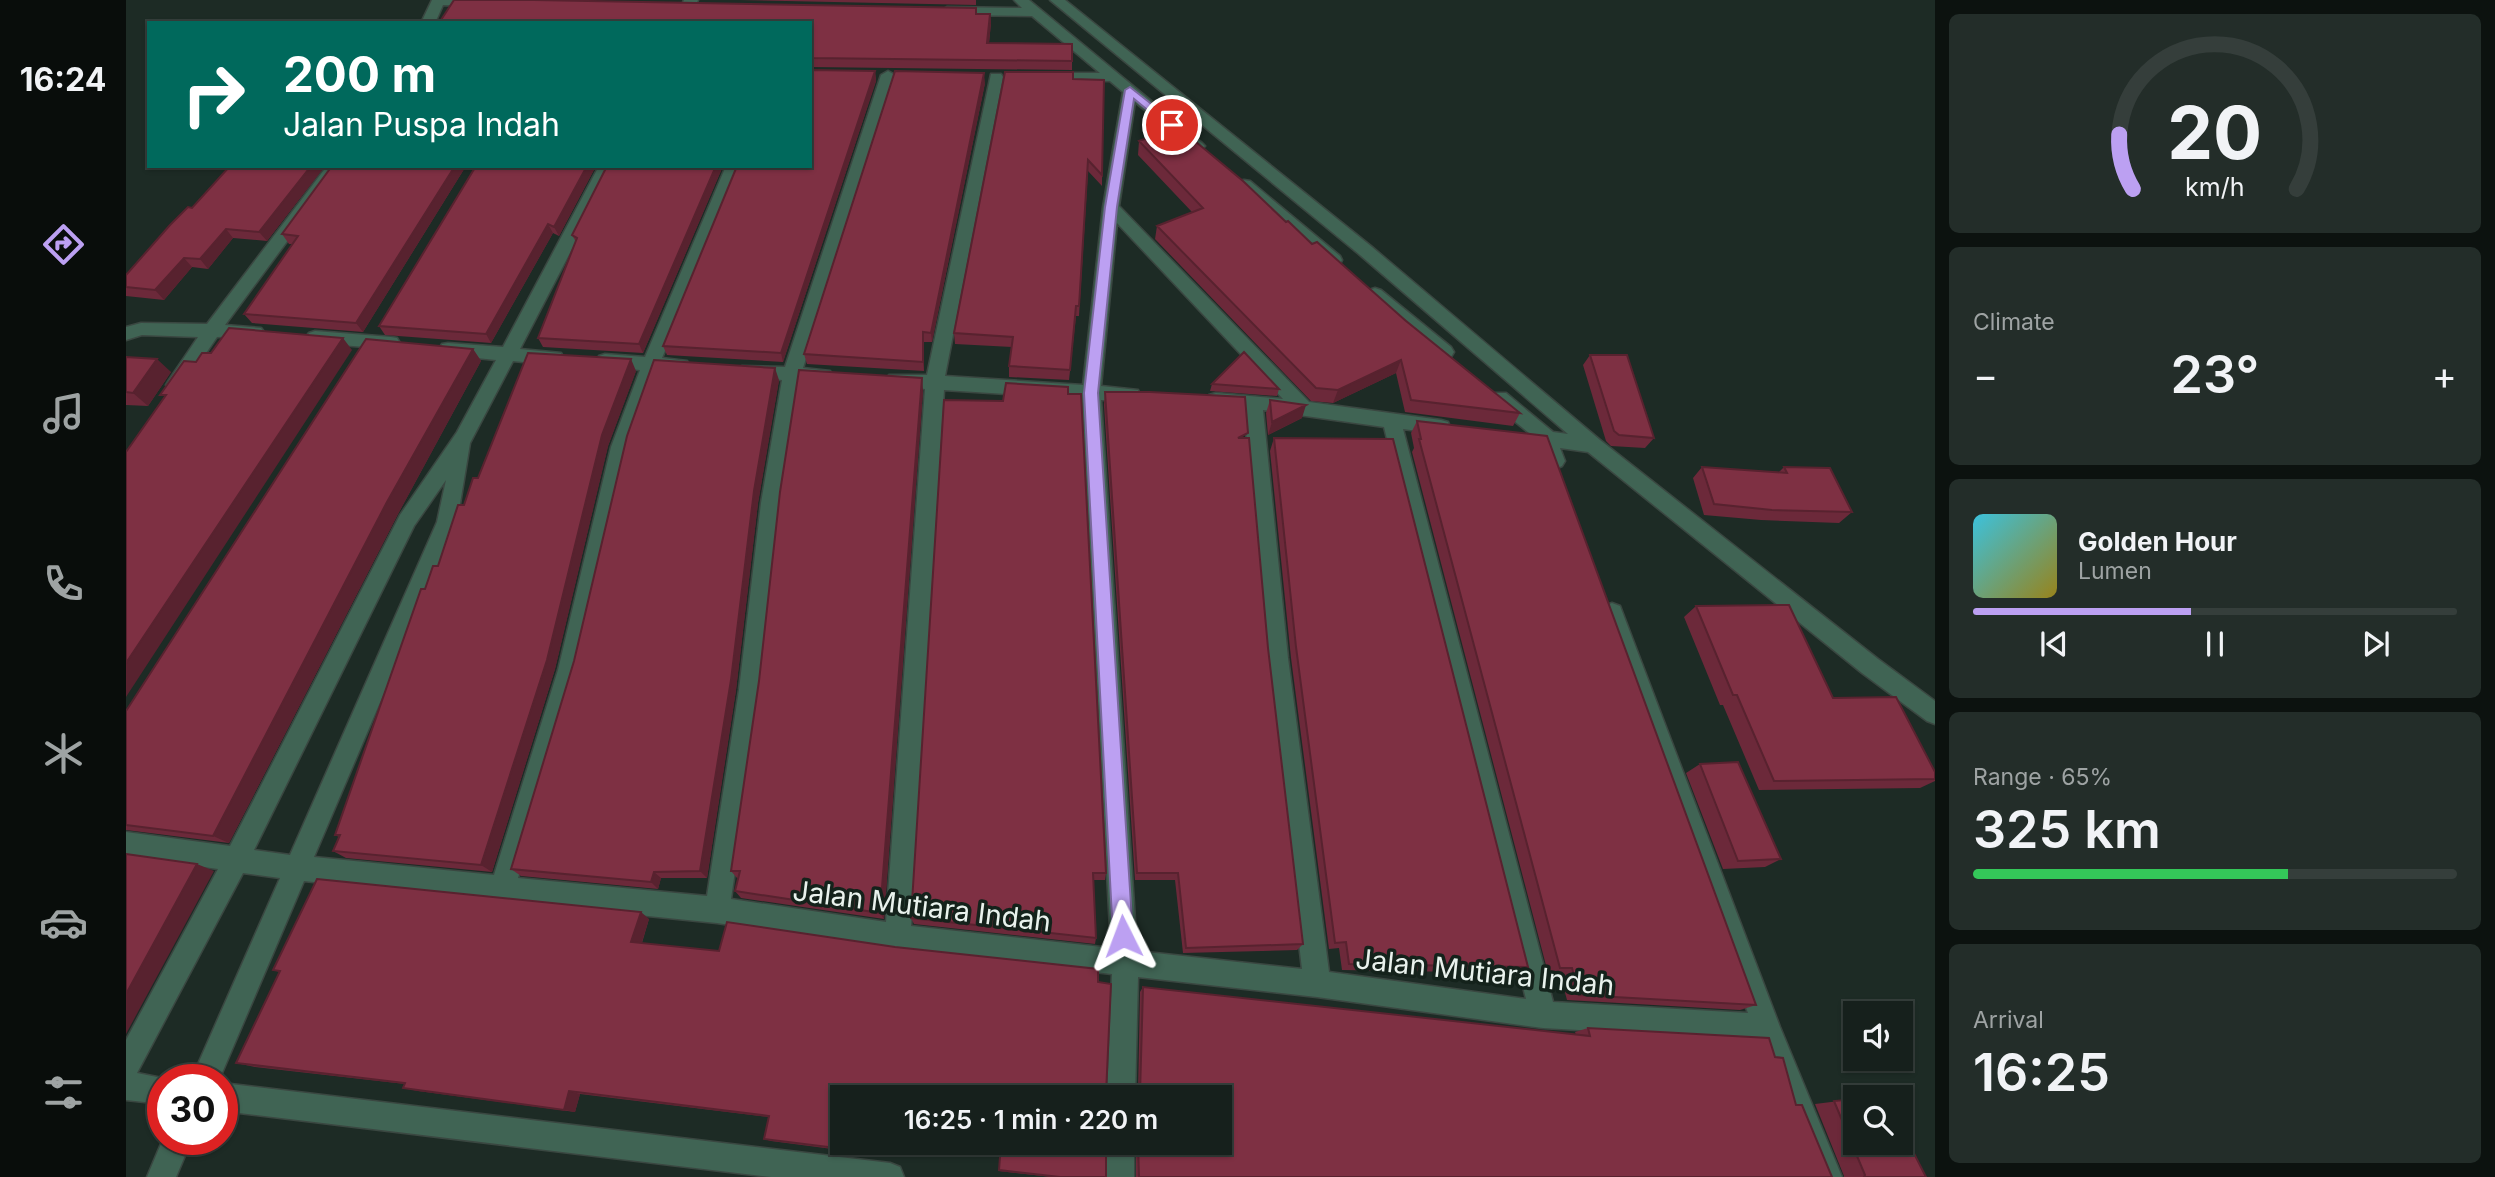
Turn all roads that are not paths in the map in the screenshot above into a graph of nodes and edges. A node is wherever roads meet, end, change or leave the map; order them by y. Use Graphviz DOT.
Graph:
graph roads {
  1 [pos="1021,0"];
  2 [pos="1057,0"];
  3 [pos="438,1"];
  4 [pos="494,2"];
  5 [pos="938,11"];
  6 [pos="1036,12"];
  7 [pos="429,21"];
  8 [pos="888,75"];
  9 [pos="996,77"];
  10 [pos="1036,77"];
  11 [pos="1115,77"];
  12 [pos="1130,90"];
  13 [pos="1205,152"];
  14 [pos="334,168"];
  15 [pos="606,168"];
  16 [pos="733,168"];
  17 [pos="1226,170"];
  18 [pos="1111,207"];
  19 [pos="1344,268"];
  20 [pos="1365,286"];
  21 [pos="384,318"];
  22 [pos="213,329"];
  23 [pos="126,334"];
  24 [pos="366,348"];
  25 [pos="507,354"];
  26 [pos="651,364"];
  27 [pos="1461,366"];
  28 [pos="702,368"];
  29 [pos="728,369"];
  30 [pos="792,373"];
  31 [pos="844,377"];
  32 [pos="883,379"];
  33 [pos="935,383"];
  34 [pos="1483,384"];
  35 [pos="1091,393"];
  36 [pos="1145,396"];
  37 [pos="1199,399"];
  38 [pos="1253,402"];
  39 [pos="162,403"];
  40 [pos="1304,409"];
  41 [pos="1392,422"];
  42 [pos="1456,429"];
  43 [pos="1508,434"];
  44 [pos="464,437"];
  45 [pos="1547,438"];
  46 [pos="1593,444"];
  47 [pos="1561,477"];
  48 [pos="1605,595"];
  49 [pos="1935,714"];
  50 [pos="126,844"];
  51 [pos="237,859"];
  52 [pos="297,868"];
  53 [pos="502,889"];
  54 [pos="717,910"];
  55 [pos="898,937"];
  56 [pos="1125,963"];
  57 [pos="1317,984"];
  58 [pos="1543,1015"];
  59 [pos="1767,1027"];
  60 [pos="212,1064"];
  61 [pos="126,1066"];
  62 [pos="1121,1085"];
  63 [pos="126,1086"];
  64 [pos="147,1088"];
  65 [pos="238,1099"];
  66 [pos="171,1155"];
  67 [pos="1120,1155"];
  68 [pos="161,1177"];
  69 [pos="890,1177"];
  70 [pos="1119,1177"];
  71 [pos="1828,1177"];
  1 -- 6 [label="street"];
  2 -- 46 [label="street"];
  3 -- 4 [label="street"];
  3 -- 7 [label="street"];
  5 -- 6 [label="street"];
  6 -- 11 [label="street"];
  8 -- 30 [label="street"];
  9 -- 33 [label="street"];
  10 -- 11 [label="street"];
  11 -- 12 [label="street"];
  12 -- 13 [label="street"];
  12 -- 18 [label="street"];
  14 -- 22 [label="street"];
  15 -- 25 [label="street"];
  16 -- 26 [label="street"];
  17 -- 19 [label="street"];
  18 -- 35 [label="street"];
  18 -- 40 [label="street"];
  20 -- 27 [label="street"];
  21 -- 24 [label="street"];
  22 -- 23 [label="street"];
  22 -- 24 [label="street"];
  22 -- 39 [label="street"];
  24 -- 25 [label="street"];
  25 -- 26 [label="street"];
  25 -- 44 [label="street"];
  26 -- 28 [label="street"];
  26 -- 53 [label="street"];
  29 -- 30 [label="street"];
  30 -- 31 [label="street"];
  30 -- 54 [label="street"];
  32 -- 33 [label="street"];
  33 -- 35 [label="street"];
  33 -- 55 [label="street"];
  34 -- 45 [label="street"];
  35 -- 36 [label="street"];
  35 -- 56 [label="street"];
  37 -- 38 [label="street"];
  38 -- 40 [label="street"];
  38 -- 57 [label="street"];
  40 -- 41 [label="street"];
  41 -- 42 [label="street"];
  41 -- 58 [label="street"];
  43 -- 45 [label="street"];
  44 -- 51 [label="street"];
  44 -- 52 [label="street"];
  45 -- 46 [label="street"];
  45 -- 47 [label="street"];
  46 -- 49 [label="street"];
  48 -- 59 [label="street"];
  50 -- 51 [label="street, Jalan Mutiara Indah"];
  51 -- 52 [label="street, Jalan Mutiara Indah"];
  51 -- 61 [label="street"];
  52 -- 53 [label="street, Jalan Mutiara Indah"];
  52 -- 60 [label="street"];
  53 -- 54 [label="street, Jalan Mutiara Indah"];
  54 -- 55 [label="street, Jalan Mutiara Indah"];
  55 -- 56 [label="street, Jalan Mutiara Indah"];
  56 -- 57 [label="street, Jalan Mutiara Indah"];
  56 -- 62 [label="street"];
  57 -- 58 [label="street, Jalan Mutiara Indah"];
  58 -- 59 [label="street, Jalan Mutiara Indah"];
  59 -- 71 [label="street"];
  63 -- 64 [label="street"];
  65 -- 69 [label="street"];
  66 -- 68 [label="street"];
  67 -- 70 [label="street"];
}
